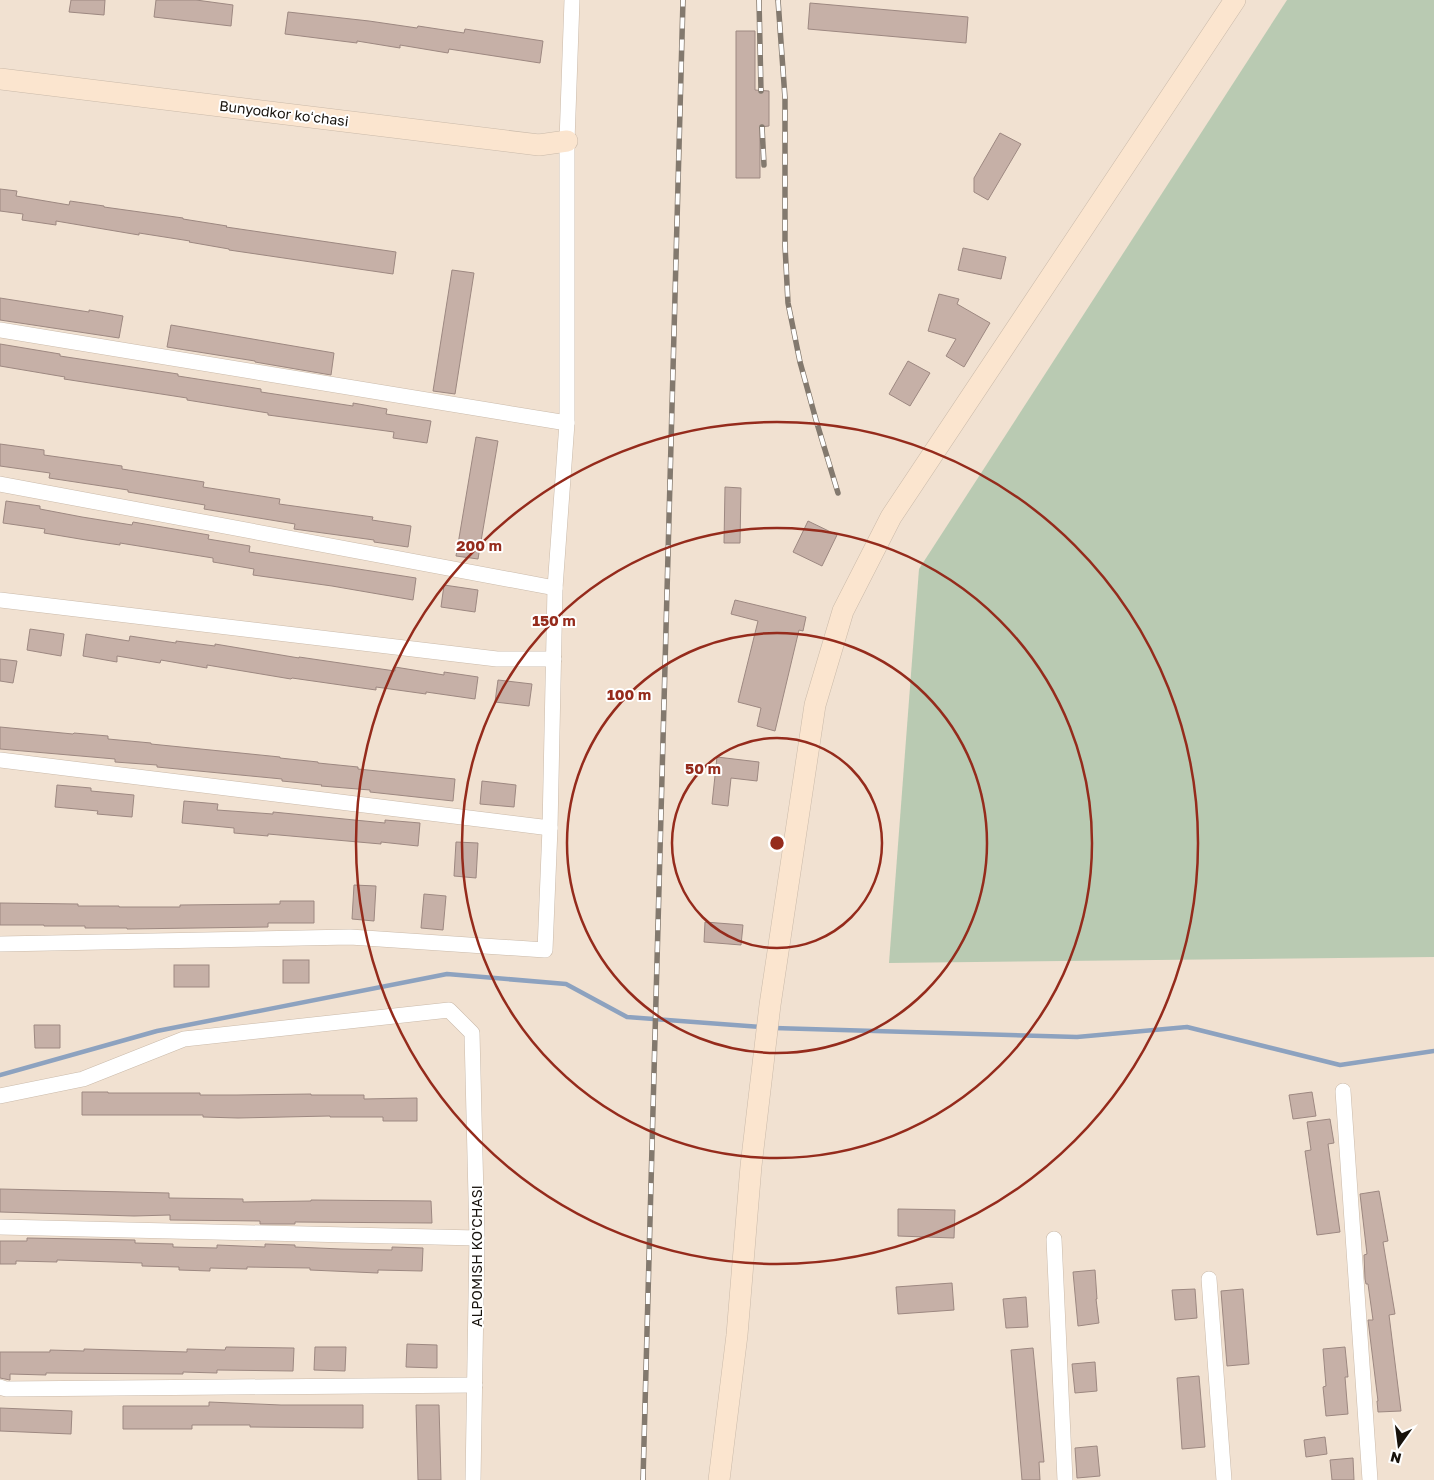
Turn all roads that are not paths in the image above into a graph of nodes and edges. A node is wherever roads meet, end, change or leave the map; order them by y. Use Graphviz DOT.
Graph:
graph roads {
  1 [pos="572,0"];
  2 [pos="1235,0"];
  3 [pos="0,79"];
  4 [pos="567,142"];
  5 [pos="0,330"];
  6 [pos="567,423"];
  7 [pos="0,484"];
  8 [pos="555,588"];
  9 [pos="0,600"];
  10 [pos="554,659"];
  11 [pos="0,760"];
  12 [pos="550,828"];
  13 [pos="0,944"];
  14 [pos="1343,1091"];
  15 [pos="0,1096"];
  16 [pos="0,1228"];
  17 [pos="477,1238"];
  18 [pos="1054,1239"];
  19 [pos="1209,1278"];
  20 [pos="474,1386"];
  21 [pos="0,1387"];
  22 [pos="473,1480"];
  23 [pos="719,1480"];
  24 [pos="1065,1480"];
  25 [pos="1224,1480"];
  26 [pos="1370,1480"];
  1 -- 4 [label="street"];
  2 -- 23 [label="main road"];
  3 -- 4 [label="main road, Bunyodkor koʻchasi"];
  4 -- 6 [label="street"];
  5 -- 6 [label="street"];
  6 -- 8 [label="street"];
  7 -- 8 [label="street"];
  8 -- 10 [label="street"];
  9 -- 10 [label="street"];
  10 -- 12 [label="street"];
  11 -- 12 [label="street"];
  12 -- 13 [label="street"];
  14 -- 26 [label="street"];
  15 -- 17 [label="street, ALPOMISH KO'CHASI"];
  16 -- 17 [label="street"];
  17 -- 20 [label="street, ALPOMISH KO'CHASI"];
  18 -- 24 [label="street"];
  19 -- 25 [label="street"];
  20 -- 21 [label="street"];
  20 -- 22 [label="street, ALPOMISH KO'CHASI"];
}
